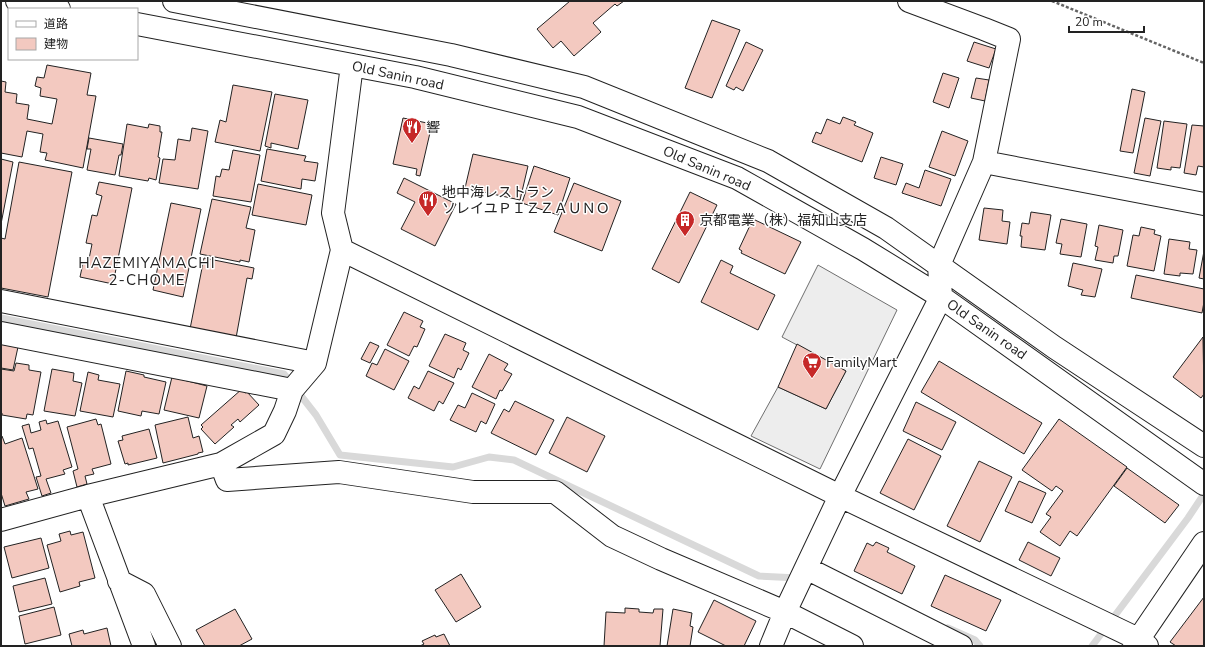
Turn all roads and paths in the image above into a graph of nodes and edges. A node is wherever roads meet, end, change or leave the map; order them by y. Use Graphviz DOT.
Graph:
graph roads {
  1 [pos="18,1"];
  2 [pos="174,1"];
  3 [pos="909,1"];
  4 [pos="1052,1"];
  5 [pos="54,8"];
  6 [pos="138,24"];
  7 [pos="1204,63"];
  8 [pos="352,65"];
  9 [pos="984,162"];
  10 [pos="1204,204"];
  11 [pos="342,250"];
  12 [pos="939,265"];
  13 [pos="941,297"];
  14 [pos="1,302"];
  15 [pos="1,333"];
  16 [pos="316,363"];
  17 [pos="292,390"];
  18 [pos="1204,446"];
  19 [pos="221,464"];
  20 [pos="1204,484"];
  21 [pos="88,496"];
  22 [pos="840,496"];
  23 [pos="1,520"];
  24 [pos="1204,542"];
  25 [pos="806,568"];
  26 [pos="119,581"];
  27 [pos="785,612"];
  28 [pos="1140,644"];
  29 [pos="144,646"];
  30 [pos="170,646"];
  31 [pos="771,646"];
  32 [pos="852,646"];
  33 [pos="961,646"];
  1 -- 5 [label="street"];
  2 -- 12 [label="street"];
  3 -- 9 [label="street"];
  4 -- 7 [label="path"];
  6 -- 8 [label="street, Old Sanin road"];
  8 -- 11 [label="street"];
  8 -- 13 [label="street, Old Sanin road"];
  9 -- 10 [label="street"];
  9 -- 12 [label="street"];
  11 -- 16 [label="street"];
  11 -- 22 [label="street"];
  12 -- 13 [label="street"];
  12 -- 18 [label="street"];
  13 -- 20 [label="street, Old Sanin road"];
  13 -- 22 [label="street"];
  14 -- 16 [label="street"];
  15 -- 17 [label="street"];
  16 -- 17 [label="street"];
  17 -- 19 [label="street"];
  19 -- 21 [label="street"];
  19 -- 27 [label="street"];
  21 -- 23 [label="street"];
  21 -- 26 [label="street"];
  22 -- 25 [label="street"];
  22 -- 28 [label="street"];
  24 -- 28 [label="street"];
  25 -- 27 [label="street"];
  25 -- 33 [label="street"];
  26 -- 29 [label="street"];
  26 -- 30 [label="street"];
  27 -- 31 [label="street"];
  27 -- 32 [label="street"];
}
